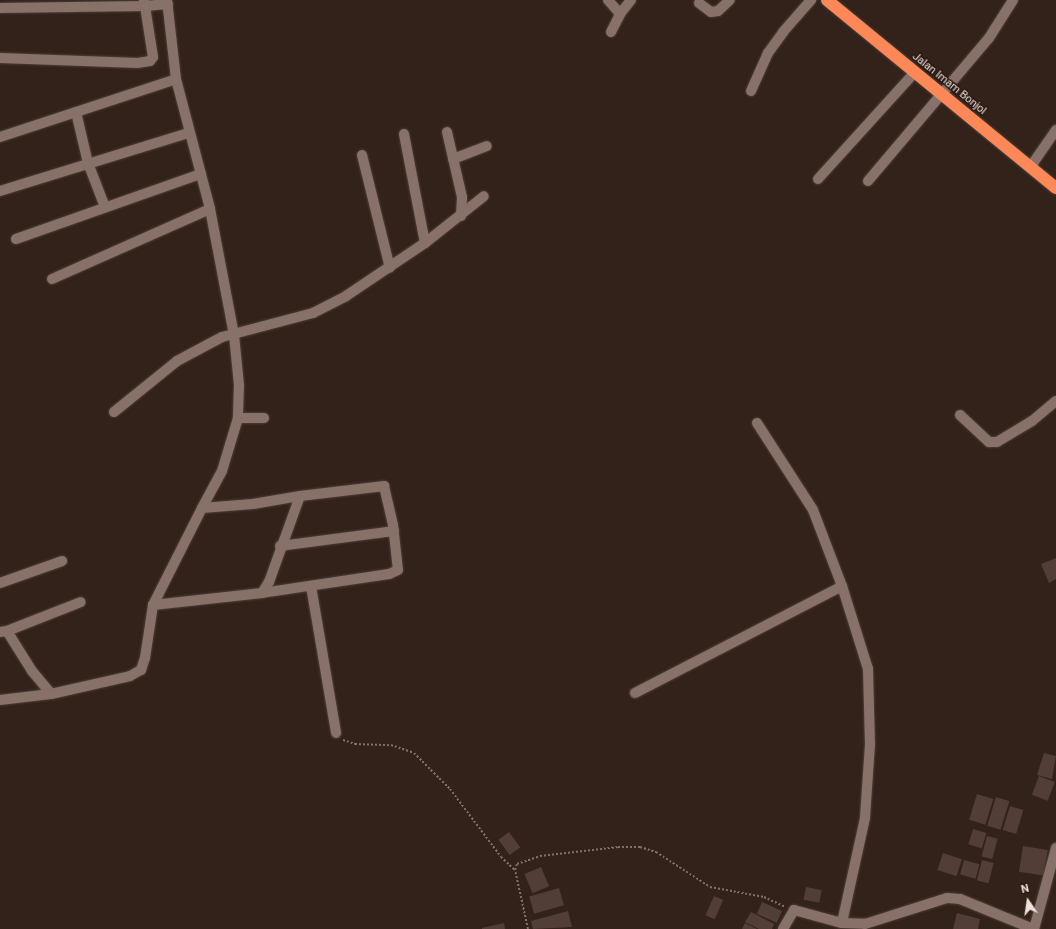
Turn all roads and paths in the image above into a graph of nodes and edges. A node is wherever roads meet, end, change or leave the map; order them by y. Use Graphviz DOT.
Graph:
graph roads {
  1 [pos="608,0"];
  2 [pos="631,0"];
  3 [pos="730,0"];
  4 [pos="811,0"];
  5 [pos="827,0"];
  6 [pos="1013,0"];
  7 [pos="168,2"];
  8 [pos="144,3"];
  9 [pos="699,3"];
  10 [pos="0,8"];
  11 [pos="620,14"];
  12 [pos="612,32"];
  13 [pos="0,58"];
  14 [pos="914,73"];
  15 [pos="176,79"];
  16 [pos="751,91"];
  17 [pos="941,94"];
  18 [pos="76,112"];
  19 [pos="1056,130"];
  20 [pos="446,132"];
  21 [pos="188,133"];
  22 [pos="404,134"];
  23 [pos="0,137"];
  24 [pos="487,146"];
  25 [pos="362,155"];
  26 [pos="453,159"];
  27 [pos="88,163"];
  28 [pos="1031,166"];
  29 [pos="201,174"];
  30 [pos="818,179"];
  31 [pos="868,181"];
  32 [pos="1056,188"];
  33 [pos="0,191"];
  34 [pos="484,196"];
  35 [pos="105,207"];
  36 [pos="210,209"];
  37 [pos="461,216"];
  38 [pos="16,239"];
  39 [pos="425,243"];
  40 [pos="390,268"];
  41 [pos="52,279"];
  42 [pos="234,334"];
  43 [pos="1056,401"];
  44 [pos="114,412"];
  45 [pos="960,415"];
  46 [pos="238,418"];
  47 [pos="264,418"];
  48 [pos="757,423"];
  49 [pos="300,496"];
  50 [pos="202,508"];
  51 [pos="394,530"];
  52 [pos="280,546"];
  53 [pos="62,560"];
  54 [pos="0,583"];
  55 [pos="310,586"];
  56 [pos="842,586"];
  57 [pos="262,593"];
  58 [pos="81,602"];
  59 [pos="153,605"];
  60 [pos="4,632"];
  61 [pos="51,694"];
  62 [pos="635,694"];
  63 [pos="0,700"];
  64 [pos="336,733"];
  65 [pos="1056,848"];
  66 [pos="515,870"];
  67 [pos="794,910"];
  68 [pos="842,922"];
  69 [pos="528,929"];
  70 [pos="783,929"];
  71 [pos="1033,929"];
  1 -- 11 [label="street"];
  2 -- 11 [label="street"];
  3 -- 9 [label="street"];
  4 -- 16 [label="street"];
  5 -- 14 [label="highway, Jalan Imam Bonjol"];
  6 -- 17 [label="street"];
  7 -- 8 [label="street"];
  7 -- 15 [label="street"];
  8 -- 10 [label="street"];
  8 -- 13 [label="street"];
  11 -- 12 [label="street"];
  14 -- 17 [label="highway, Jalan Imam Bonjol"];
  14 -- 30 [label="street"];
  15 -- 18 [label="street"];
  15 -- 21 [label="street"];
  17 -- 28 [label="highway, Jalan Imam Bonjol"];
  17 -- 31 [label="street"];
  18 -- 23 [label="street"];
  18 -- 27 [label="street"];
  19 -- 28 [label="street"];
  20 -- 26 [label="street"];
  21 -- 27 [label="street"];
  21 -- 29 [label="street"];
  22 -- 39 [label="street"];
  24 -- 26 [label="street"];
  25 -- 40 [label="street"];
  26 -- 37 [label="street"];
  27 -- 33 [label="street"];
  27 -- 35 [label="street"];
  28 -- 32 [label="highway, Jalan Imam Bonjol"];
  29 -- 35 [label="street"];
  29 -- 36 [label="street"];
  34 -- 37 [label="street"];
  35 -- 38 [label="street"];
  36 -- 41 [label="street"];
  36 -- 42 [label="street"];
  37 -- 39 [label="street"];
  39 -- 40 [label="street"];
  40 -- 42 [label="street"];
  42 -- 44 [label="street"];
  42 -- 46 [label="street"];
  43 -- 45 [label="street"];
  46 -- 47 [label="street"];
  46 -- 50 [label="street"];
  48 -- 56 [label="street"];
  49 -- 50 [label="street"];
  49 -- 51 [label="street"];
  49 -- 52 [label="street"];
  50 -- 59 [label="street"];
  51 -- 52 [label="street"];
  51 -- 55 [label="street"];
  52 -- 57 [label="street"];
  53 -- 54 [label="street"];
  55 -- 57 [label="street"];
  55 -- 64 [label="street"];
  56 -- 62 [label="street"];
  56 -- 68 [label="street"];
  57 -- 59 [label="street"];
  58 -- 60 [label="street"];
  59 -- 61 [label="street"];
  60 -- 61 [label="street"];
  61 -- 63 [label="street"];
  64 -- 66 [label="path"];
  65 -- 71 [label="street"];
  66 -- 67 [label="path"];
  66 -- 69 [label="path"];
  67 -- 68 [label="street"];
  67 -- 70 [label="street"];
  68 -- 71 [label="street"];
}
